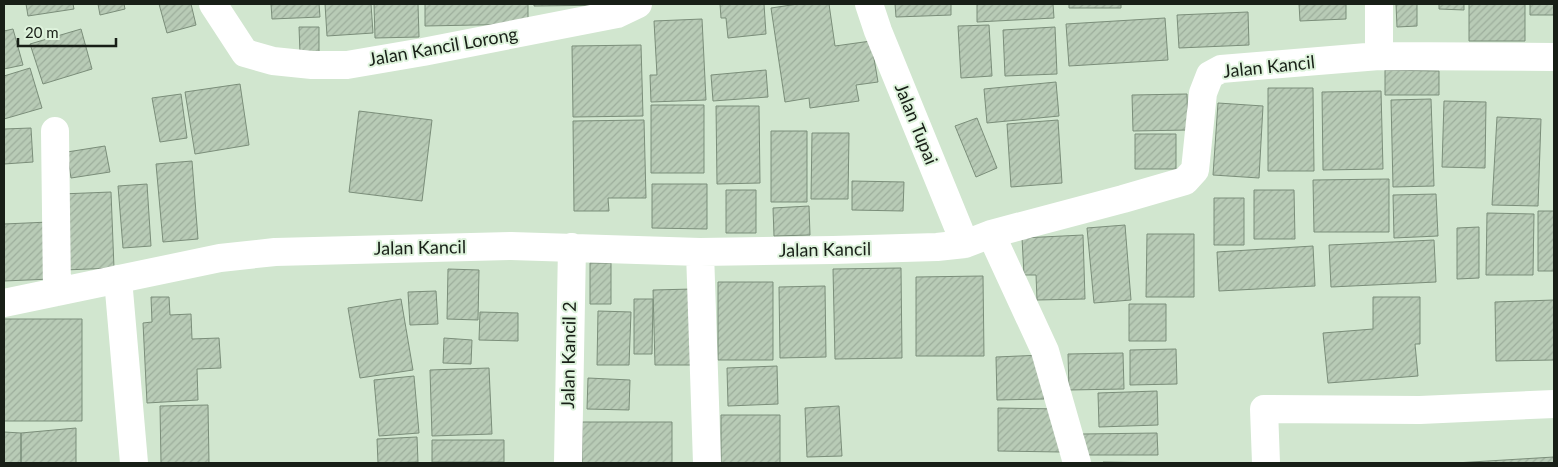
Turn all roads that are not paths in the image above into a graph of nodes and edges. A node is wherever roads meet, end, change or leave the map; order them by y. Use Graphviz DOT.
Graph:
graph roads {
  1 [pos="213,4"];
  2 [pos="638,4"];
  3 [pos="869,4"];
  4 [pos="1379,4"];
  5 [pos="1379,56"];
  6 [pos="1554,57"];
  7 [pos="55,131"];
  8 [pos="991,234"];
  9 [pos="965,244"];
  10 [pos="572,247"];
  11 [pos="700,252"];
  12 [pos="118,280"];
  13 [pos="57,292"];
  14 [pos="4,303"];
  15 [pos="1554,404"];
  16 [pos="134,463"];
  17 [pos="568,463"];
  18 [pos="707,463"];
  19 [pos="1077,463"];
  20 [pos="1266,463"];
  1 -- 2 [label="street, Jalan Kancil Lorong"];
  3 -- 9 [label="street, Jalan Tupai"];
  4 -- 5 [label="street"];
  5 -- 6 [label="street, Jalan Kancil"];
  5 -- 8 [label="street, Jalan Kancil"];
  7 -- 13 [label="street"];
  8 -- 9 [label="street, Jalan Kancil"];
  8 -- 19 [label="street"];
  9 -- 11 [label="street, Jalan Kancil"];
  10 -- 11 [label="street, Jalan Kancil"];
  10 -- 12 [label="street, Jalan Kancil"];
  10 -- 17 [label="street, Jalan Kancil 2"];
  11 -- 18 [label="street"];
  12 -- 13 [label="street, Jalan Kancil"];
  12 -- 16 [label="street"];
  13 -- 14 [label="street, Jalan Kancil"];
  15 -- 20 [label="street"];
}
